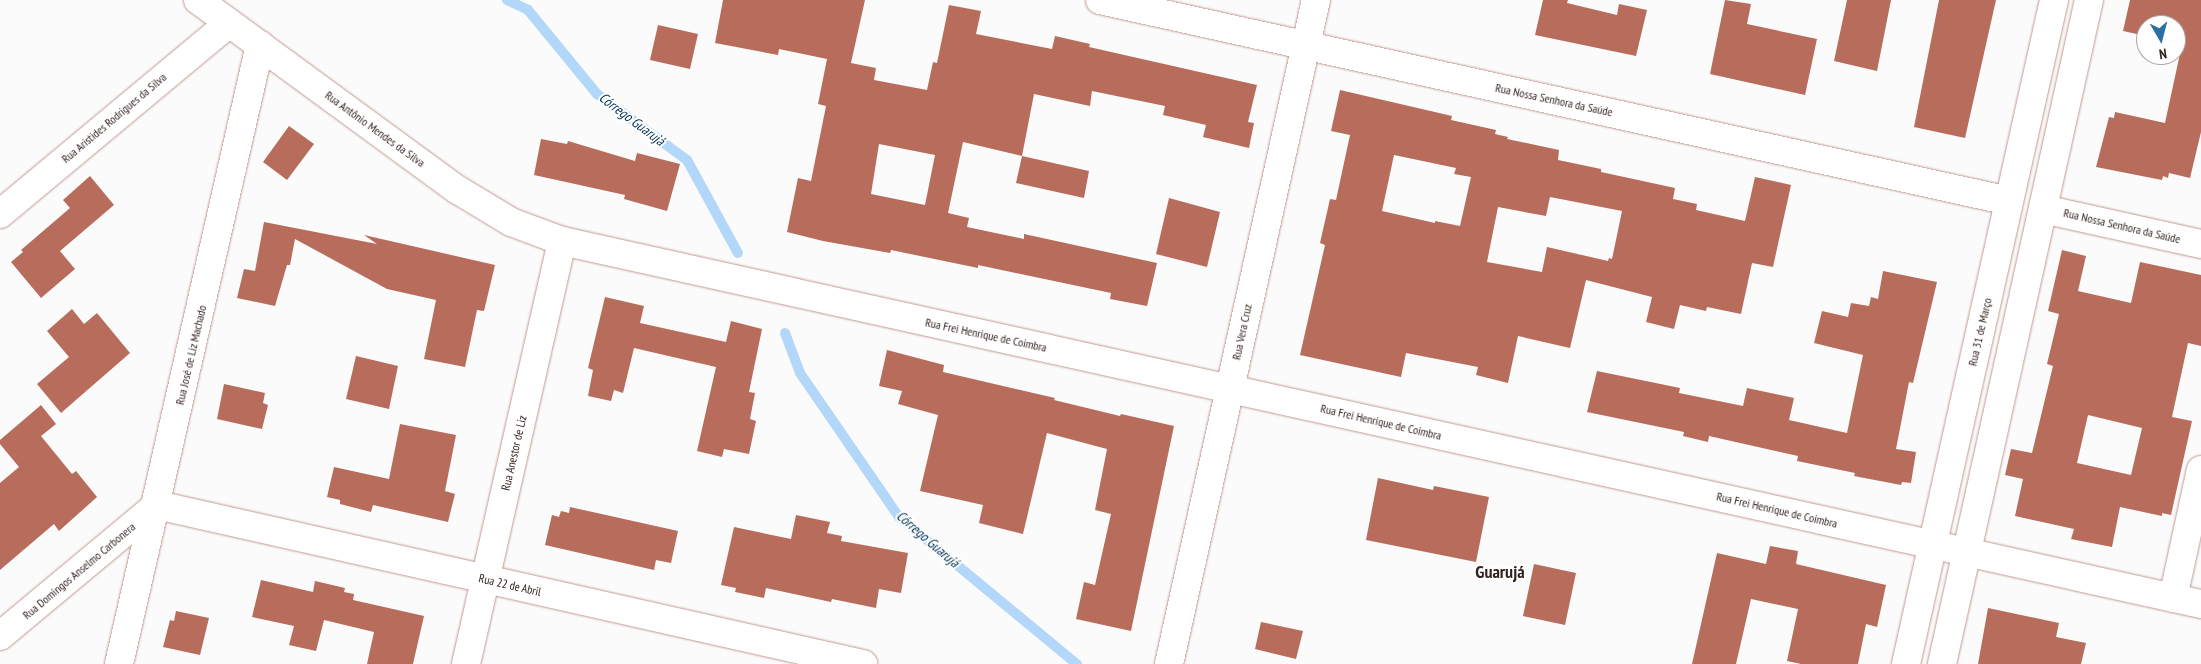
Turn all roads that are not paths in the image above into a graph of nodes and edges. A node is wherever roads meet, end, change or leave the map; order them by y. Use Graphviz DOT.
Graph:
graph roads {
  1 [pos="198,0"];
  2 [pos="1100,0"];
  3 [pos="1316,0"];
  4 [pos="2054,0"];
  5 [pos="2089,0"];
  6 [pos="229,23"];
  7 [pos="260,45"];
  8 [pos="1306,45"];
  9 [pos="2009,201"];
  10 [pos="2043,209"];
  11 [pos="0,214"];
  12 [pos="562,241"];
  13 [pos="2201,244"];
  14 [pos="1230,389"];
  15 [pos="2201,470"];
  16 [pos="157,505"];
  17 [pos="1932,545"];
  18 [pos="1967,552"];
  19 [pos="486,579"];
  20 [pos="2173,598"];
  21 [pos="2201,604"];
  22 [pos="0,636"];
  23 [pos="120,664"];
  24 [pos="466,664"];
  25 [pos="863,664"];
  26 [pos="1169,664"];
  27 [pos="1906,664"];
  28 [pos="1942,664"];
  1 -- 6 [label="street, Rua Antônio Mendes da Silva"];
  2 -- 8 [label="street, Rua Nossa Senhora da Saúde"];
  3 -- 8 [label="street, Rua Vera Cruz"];
  4 -- 9 [label="street, Rua 31 de Março"];
  5 -- 10 [label="street"];
  6 -- 7 [label="street, Rua Antônio Mendes da Silva"];
  6 -- 11 [label="street, Rua Aristides Rodrigues da Silva"];
  7 -- 12 [label="street, Rua Antônio Mendes da Silva"];
  7 -- 16 [label="street, Rua José de Liz Machado"];
  8 -- 9 [label="street, Rua Nossa Senhora da Saúde"];
  8 -- 14 [label="street, Rua Vera Cruz"];
  9 -- 17 [label="street, Rua 31 de Março"];
  10 -- 13 [label="street, Rua Nossa Senhora da Saúde"];
  10 -- 18 [label="street"];
  12 -- 14 [label="street, Rua Frei Henrique de Coimbra"];
  12 -- 19 [label="street, Rua Anestor de Liz"];
  14 -- 17 [label="street, Rua Frei Henrique de Coimbra"];
  14 -- 26 [label="street, Rua Vera Cruz"];
  15 -- 20 [label="street"];
  16 -- 19 [label="street, Rua 22 de Abril"];
  16 -- 22 [label="street, Rua Domingos Anselmo Carbonera"];
  16 -- 23 [label="street, Rua José de Liz Machado"];
  17 -- 18 [label="street, Rua Frei Henrique de Coimbra"];
  17 -- 27 [label="street, Rua 31 de Março"];
  18 -- 20 [label="street, Rua Frei Henrique de Coimbra"];
  18 -- 28 [label="street"];
  19 -- 24 [label="street, Rua Anestor de Liz"];
  19 -- 25 [label="street, Rua 22 de Abril"];
  20 -- 21 [label="street, Rua Frei Henrique de Coimbra"];
}
